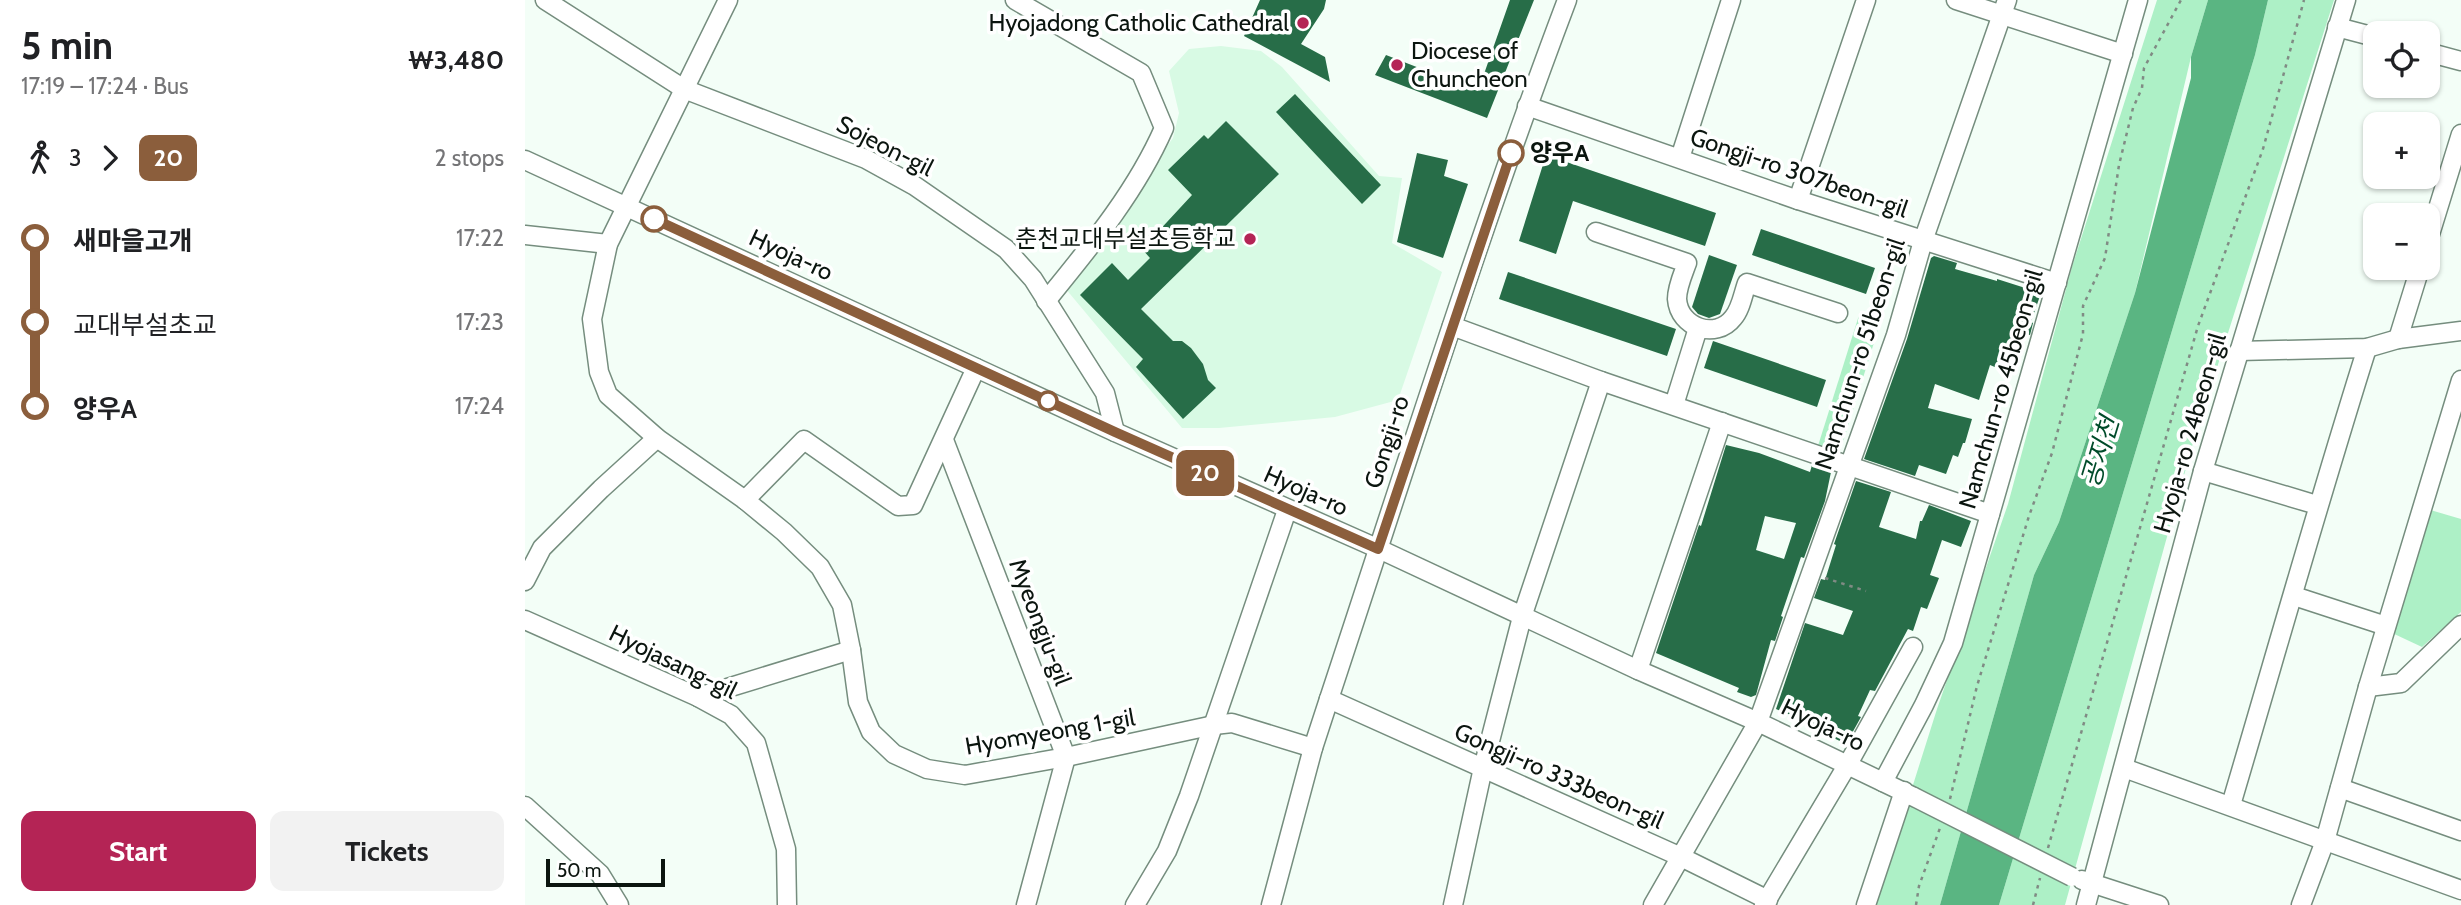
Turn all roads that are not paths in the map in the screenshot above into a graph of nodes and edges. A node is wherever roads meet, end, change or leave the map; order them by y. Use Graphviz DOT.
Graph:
graph roads {
  1 [pos="545,0"];
  2 [pos="728,0"];
  3 [pos="1015,0"];
  4 [pos="1567,0"];
  5 [pos="1731,0"];
  6 [pos="1866,0"];
  7 [pos="1956,0"];
  8 [pos="2138,0"];
  9 [pos="2346,0"];
  10 [pos="2004,8"];
  11 [pos="2337,27"];
  12 [pos="2363,34"];
  13 [pos="2123,54"];
  14 [pos="2440,55"];
  15 [pos="2461,61"];
  16 [pos="684,89"];
  17 [pos="1527,106"];
  18 [pos="2461,134"];
  19 [pos="1680,158"];
  20 [pos="525,160"];
  21 [pos="1798,200"];
  22 [pos="2440,203"];
  23 [pos="625,206"];
  24 [pos="1596,232"];
  25 [pos="525,235"];
  26 [pos="1923,241"];
  27 [pos="608,244"];
  28 [pos="2416,280"];
  29 [pos="2057,283"];
  30 [pos="1046,301"];
  31 [pos="1838,313"];
  32 [pos="1451,326"];
  33 [pos="1698,328"];
  34 [pos="2461,331"];
  35 [pos="2398,339"];
  36 [pos="2367,348"];
  37 [pos="2239,351"];
  38 [pos="976,368"];
  39 [pos="2461,380"];
  40 [pos="1601,381"];
  41 [pos="1674,405"];
  42 [pos="1722,422"];
  43 [pos="1115,432"];
  44 [pos="657,438"];
  45 [pos="944,440"];
  46 [pos="1849,465"];
  47 [pos="2203,471"];
  48 [pos="745,500"];
  49 [pos="2317,505"];
  50 [pos="1287,510"];
  51 [pos="1990,514"];
  52 [pos="1378,549"];
  53 [pos="525,581"];
  54 [pos="2294,596"];
  55 [pos="1522,617"];
  56 [pos="525,620"];
  57 [pos="2461,625"];
  58 [pos="2386,626"];
  59 [pos="1913,646"];
  60 [pos="851,650"];
  61 [pos="1638,670"];
  62 [pos="2368,687"];
  63 [pos="698,697"];
  64 [pos="1329,699"];
  65 [pos="1758,722"];
  66 [pos="1214,725"];
  67 [pos="1313,748"];
  68 [pos="1066,757"];
  69 [pos="1847,764"];
  70 [pos="1483,768"];
  71 [pos="2124,768"];
  72 [pos="1883,782"];
  73 [pos="2340,788"];
  74 [pos="1909,794"];
  75 [pos="2231,805"];
  76 [pos="525,806"];
  77 [pos="2461,831"];
  78 [pos="2325,841"];
  79 [pos="1681,857"];
  80 [pos="2092,883"];
  81 [pos="2461,890"];
  82 [pos="1766,902"];
  83 [pos="619,905"];
  84 [pos="787,905"];
  85 [pos="1026,905"];
  86 [pos="1135,905"];
  87 [pos="1271,905"];
  88 [pos="1453,905"];
  89 [pos="1653,905"];
  90 [pos="1866,905"];
  91 [pos="2086,905"];
  92 [pos="2159,905"];
  93 [pos="2301,905"];
  1 -- 16 [label="street, Sojeon-gil"];
  2 -- 16 [label="street, Hyomyeong 1-gil"];
  3 -- 30 [label="street"];
  4 -- 17 [label="street, Gongji-ro"];
  5 -- 19 [label="street"];
  6 -- 21 [label="street"];
  7 -- 10 [label="street"];
  8 -- 13 [label="street, Namchun-ro 45beon-gil"];
  9 -- 11 [label="street, Hyoja-ro 24beon-gil"];
  10 -- 13 [label="street"];
  10 -- 26 [label="street, Namchun-ro 51beon-gil"];
  11 -- 12 [label="street"];
  11 -- 37 [label="street, Hyoja-ro 24beon-gil"];
  13 -- 29 [label="street, Namchun-ro 45beon-gil"];
  14 -- 15 [label="street"];
  16 -- 23 [label="street, Hyomyeong 1-gil"];
  16 -- 30 [label="street, Sojeon-gil"];
  17 -- 19 [label="street, Gongji-ro 307beon-gil"];
  17 -- 32 [label="street, Gongji-ro"];
  18 -- 22 [label="street"];
  19 -- 21 [label="street, Gongji-ro 307beon-gil"];
  20 -- 23 [label="street, Hyoja-ro"];
  21 -- 26 [label="street, Gongji-ro 307beon-gil"];
  23 -- 27 [label="street, Hyomyeong 1-gil"];
  23 -- 38 [label="street, Hyoja-ro"];
  24 -- 33 [label="street"];
  25 -- 27 [label="street"];
  26 -- 29 [label="street, Gongji-ro 307beon-gil"];
  26 -- 46 [label="street, Namchun-ro 51beon-gil"];
  27 -- 44 [label="street, Hyomyeong 1-gil"];
  28 -- 35 [label="street"];
  29 -- 51 [label="street, Namchun-ro 45beon-gil"];
  30 -- 43 [label="street, Sojeon-gil"];
  31 -- 33 [label="street"];
  32 -- 40 [label="street"];
  32 -- 52 [label="street, Gongji-ro"];
  33 -- 41 [label="street"];
  34 -- 35 [label="street"];
  35 -- 36 [label="street"];
  36 -- 37 [label="street"];
  36 -- 49 [label="street"];
  37 -- 47 [label="street, Hyoja-ro 24beon-gil"];
  38 -- 43 [label="street, Hyoja-ro"];
  38 -- 45 [label="street"];
  39 -- 58 [label="street"];
  40 -- 41 [label="street"];
  40 -- 55 [label="street"];
  41 -- 42 [label="street"];
  42 -- 46 [label="street"];
  42 -- 61 [label="street"];
  43 -- 50 [label="street, Hyoja-ro"];
  44 -- 48 [label="street, Hyomyeong 1-gil"];
  44 -- 53 [label="street"];
  45 -- 48 [label="street"];
  45 -- 68 [label="street, Myeongju-gil"];
  46 -- 51 [label="street"];
  46 -- 65 [label="street, Namchun-ro 51beon-gil"];
  47 -- 49 [label="street"];
  47 -- 71 [label="street, Hyoja-ro 24beon-gil"];
  48 -- 60 [label="street, Hyomyeong 1-gil"];
  49 -- 54 [label="street"];
  50 -- 52 [label="street, Hyoja-ro"];
  50 -- 66 [label="street"];
  51 -- 72 [label="street, Namchun-ro 45beon-gil"];
  52 -- 55 [label="street, Hyoja-ro"];
  52 -- 64 [label="street, Gongji-ro"];
  54 -- 58 [label="street"];
  54 -- 75 [label="street"];
  55 -- 61 [label="street, Hyoja-ro"];
  55 -- 70 [label="street"];
  56 -- 63 [label="street, Hyojasang-gil"];
  57 -- 62 [label="street"];
  58 -- 62 [label="street"];
  59 -- 69 [label="street"];
  60 -- 63 [label="street"];
  60 -- 68 [label="street, Hyomyeong 1-gil"];
  61 -- 65 [label="street, Hyoja-ro"];
  62 -- 73 [label="street"];
  63 -- 84 [label="street, Hyojasang-gil"];
  64 -- 67 [label="street, Gongji-ro"];
  64 -- 70 [label="street, Gongji-ro 333beon-gil"];
  65 -- 69 [label="street, Hyoja-ro"];
  65 -- 79 [label="street, Namchun-ro 51beon-gil"];
  66 -- 67 [label="street, Hyomyeong 1-gil"];
  66 -- 68 [label="street, Hyomyeong 1-gil"];
  66 -- 86 [label="street"];
  67 -- 87 [label="street, Gongji-ro"];
  68 -- 85 [label="street"];
  69 -- 72 [label="street, Hyoja-ro"];
  69 -- 82 [label="street"];
  70 -- 79 [label="street, Gongji-ro 333beon-gil"];
  70 -- 88 [label="street"];
  71 -- 75 [label="street"];
  71 -- 80 [label="street, Hyoja-ro 24beon-gil"];
  72 -- 74 [label="street, Hyoja-ro"];
  73 -- 77 [label="street"];
  73 -- 78 [label="street"];
  74 -- 80 [label="street, Hyoja-ro, bridge"];
  74 -- 90 [label="street"];
  75 -- 78 [label="street"];
  76 -- 83 [label="street"];
  78 -- 81 [label="street"];
  78 -- 93 [label="street"];
  79 -- 82 [label="street, Gongji-ro 333beon-gil"];
  79 -- 89 [label="street, Namchun-ro 51beon-gil"];
  80 -- 91 [label="street, Hyoja-ro 24beon-gil"];
  80 -- 92 [label="street"];
}
